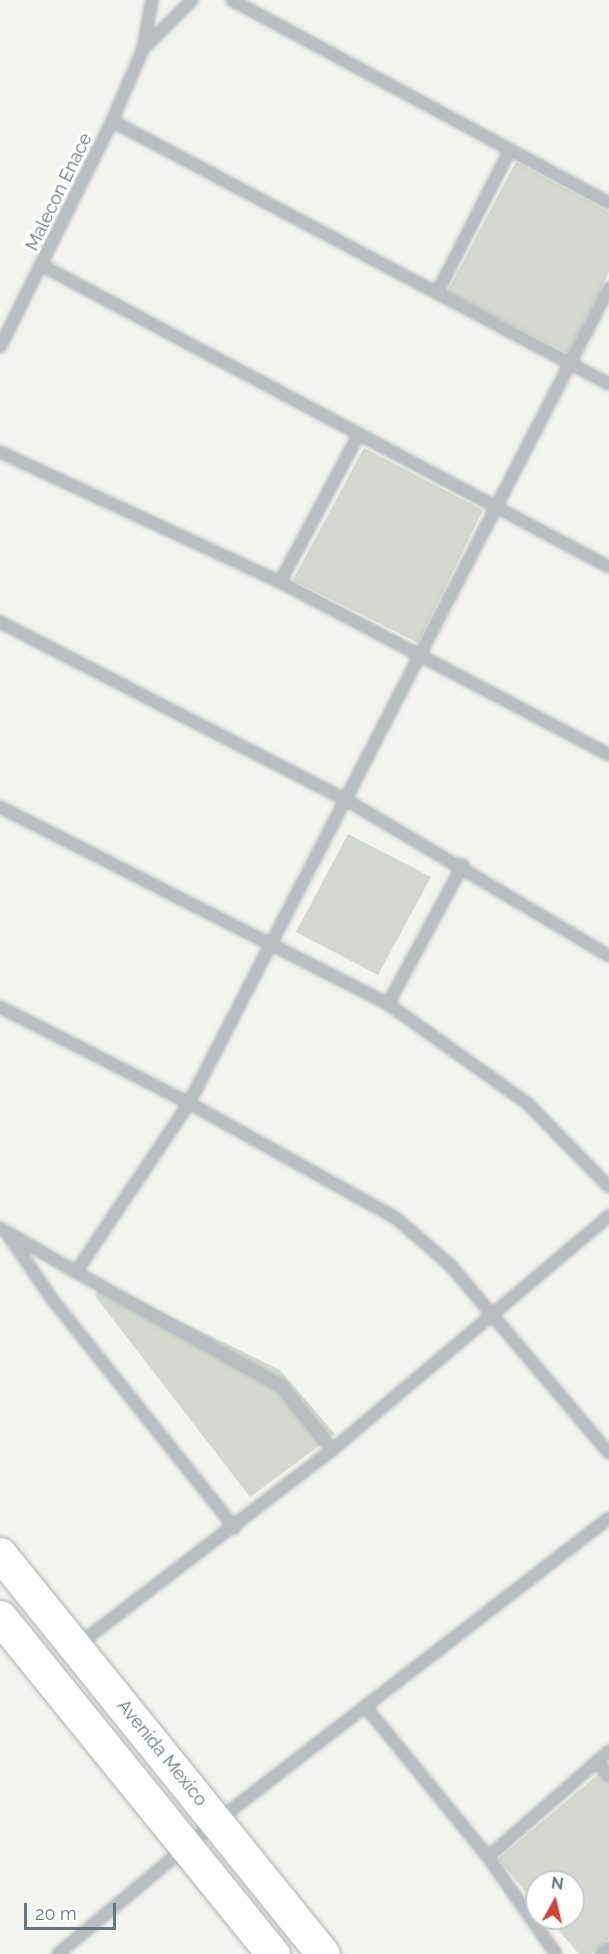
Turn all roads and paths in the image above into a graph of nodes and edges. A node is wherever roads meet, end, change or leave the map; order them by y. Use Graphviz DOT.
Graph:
graph roads {
  1 [pos="152,0"];
  2 [pos="192,0"];
  3 [pos="232,0"];
  4 [pos="143,48"];
  5 [pos="112,121"];
  6 [pos="510,150"];
  7 [pos="609,203"];
  8 [pos="41,265"];
  9 [pos="609,288"];
  10 [pos="437,293"];
  11 [pos="0,347"];
  12 [pos="572,364"];
  13 [pos="609,384"];
  14 [pos="359,434"];
  15 [pos="0,452"];
  16 [pos="497,507"];
  17 [pos="609,567"];
  18 [pos="280,582"];
  19 [pos="0,622"];
  20 [pos="421,653"];
  21 [pos="609,755"];
  22 [pos="344,798"];
  23 [pos="0,807"];
  24 [pos="463,865"];
  25 [pos="270,941"];
  26 [pos="609,956"];
  27 [pos="388,1004"];
  28 [pos="0,1007"];
  29 [pos="189,1103"];
  30 [pos="609,1187"];
  31 [pos="609,1216"];
  32 [pos="4,1230"];
  33 [pos="76,1272"];
  34 [pos="494,1318"];
  35 [pos="332,1450"];
  36 [pos="609,1453"];
  37 [pos="609,1518"];
  38 [pos="235,1528"];
  39 [pos="0,1554"];
  40 [pos="0,1617"];
  41 [pos="77,1646"];
  42 [pos="365,1706"];
  43 [pos="609,1751"];
  44 [pos="597,1761"];
  45 [pos="609,1776"];
  46 [pos="217,1821"];
  47 [pos="187,1846"];
  48 [pos="488,1857"];
  49 [pos="609,1948"];
  50 [pos="58,1954"];
  51 [pos="273,1954"];
  52 [pos="323,1954"];
  53 [pos="556,1954"];
  54 [pos="602,1954"];
  1 -- 4 [label="street, Malecon Enace"];
  2 -- 4 [label="street, Malecon Enace"];
  3 -- 6 [label="street"];
  4 -- 5 [label="street, Malecon Enace"];
  5 -- 8 [label="street, Malecon Enace"];
  5 -- 10 [label="street"];
  6 -- 7 [label="street"];
  6 -- 10 [label="street"];
  8 -- 11 [label="street, Malecon Enace"];
  8 -- 14 [label="street"];
  9 -- 12 [label="street"];
  10 -- 12 [label="street"];
  12 -- 13 [label="street"];
  12 -- 16 [label="street"];
  14 -- 16 [label="street"];
  14 -- 18 [label="street"];
  15 -- 18 [label="street"];
  16 -- 17 [label="street"];
  16 -- 20 [label="street"];
  18 -- 20 [label="street"];
  19 -- 22 [label="street"];
  20 -- 21 [label="street"];
  20 -- 22 [label="street"];
  22 -- 24 [label="street"];
  22 -- 25 [label="street"];
  23 -- 25 [label="street"];
  24 -- 26 [label="street"];
  24 -- 27 [label="street"];
  25 -- 27 [label="street"];
  25 -- 29 [label="street"];
  27 -- 30 [label="street"];
  28 -- 29 [label="street"];
  29 -- 33 [label="street"];
  29 -- 34 [label="street"];
  31 -- 34 [label="street"];
  32 -- 33 [label="street"];
  32 -- 38 [label="street"];
  33 -- 35 [label="street"];
  34 -- 35 [label="street"];
  34 -- 36 [label="street"];
  35 -- 38 [label="street"];
  37 -- 42 [label="street"];
  38 -- 41 [label="street"];
  39 -- 41 [label="main road, Avenida Mexico"];
  40 -- 47 [label="main road"];
  41 -- 46 [label="main road, Avenida Mexico"];
  42 -- 46 [label="street"];
  42 -- 48 [label="street"];
  43 -- 44 [label="street"];
  44 -- 45 [label="street"];
  44 -- 48 [label="street"];
  46 -- 47 [label="street"];
  46 -- 52 [label="main road, Avenida Mexico"];
  47 -- 50 [label="street"];
  47 -- 51 [label="main road"];
  48 -- 53 [label="street"];
  49 -- 54 [label="street"];
}
